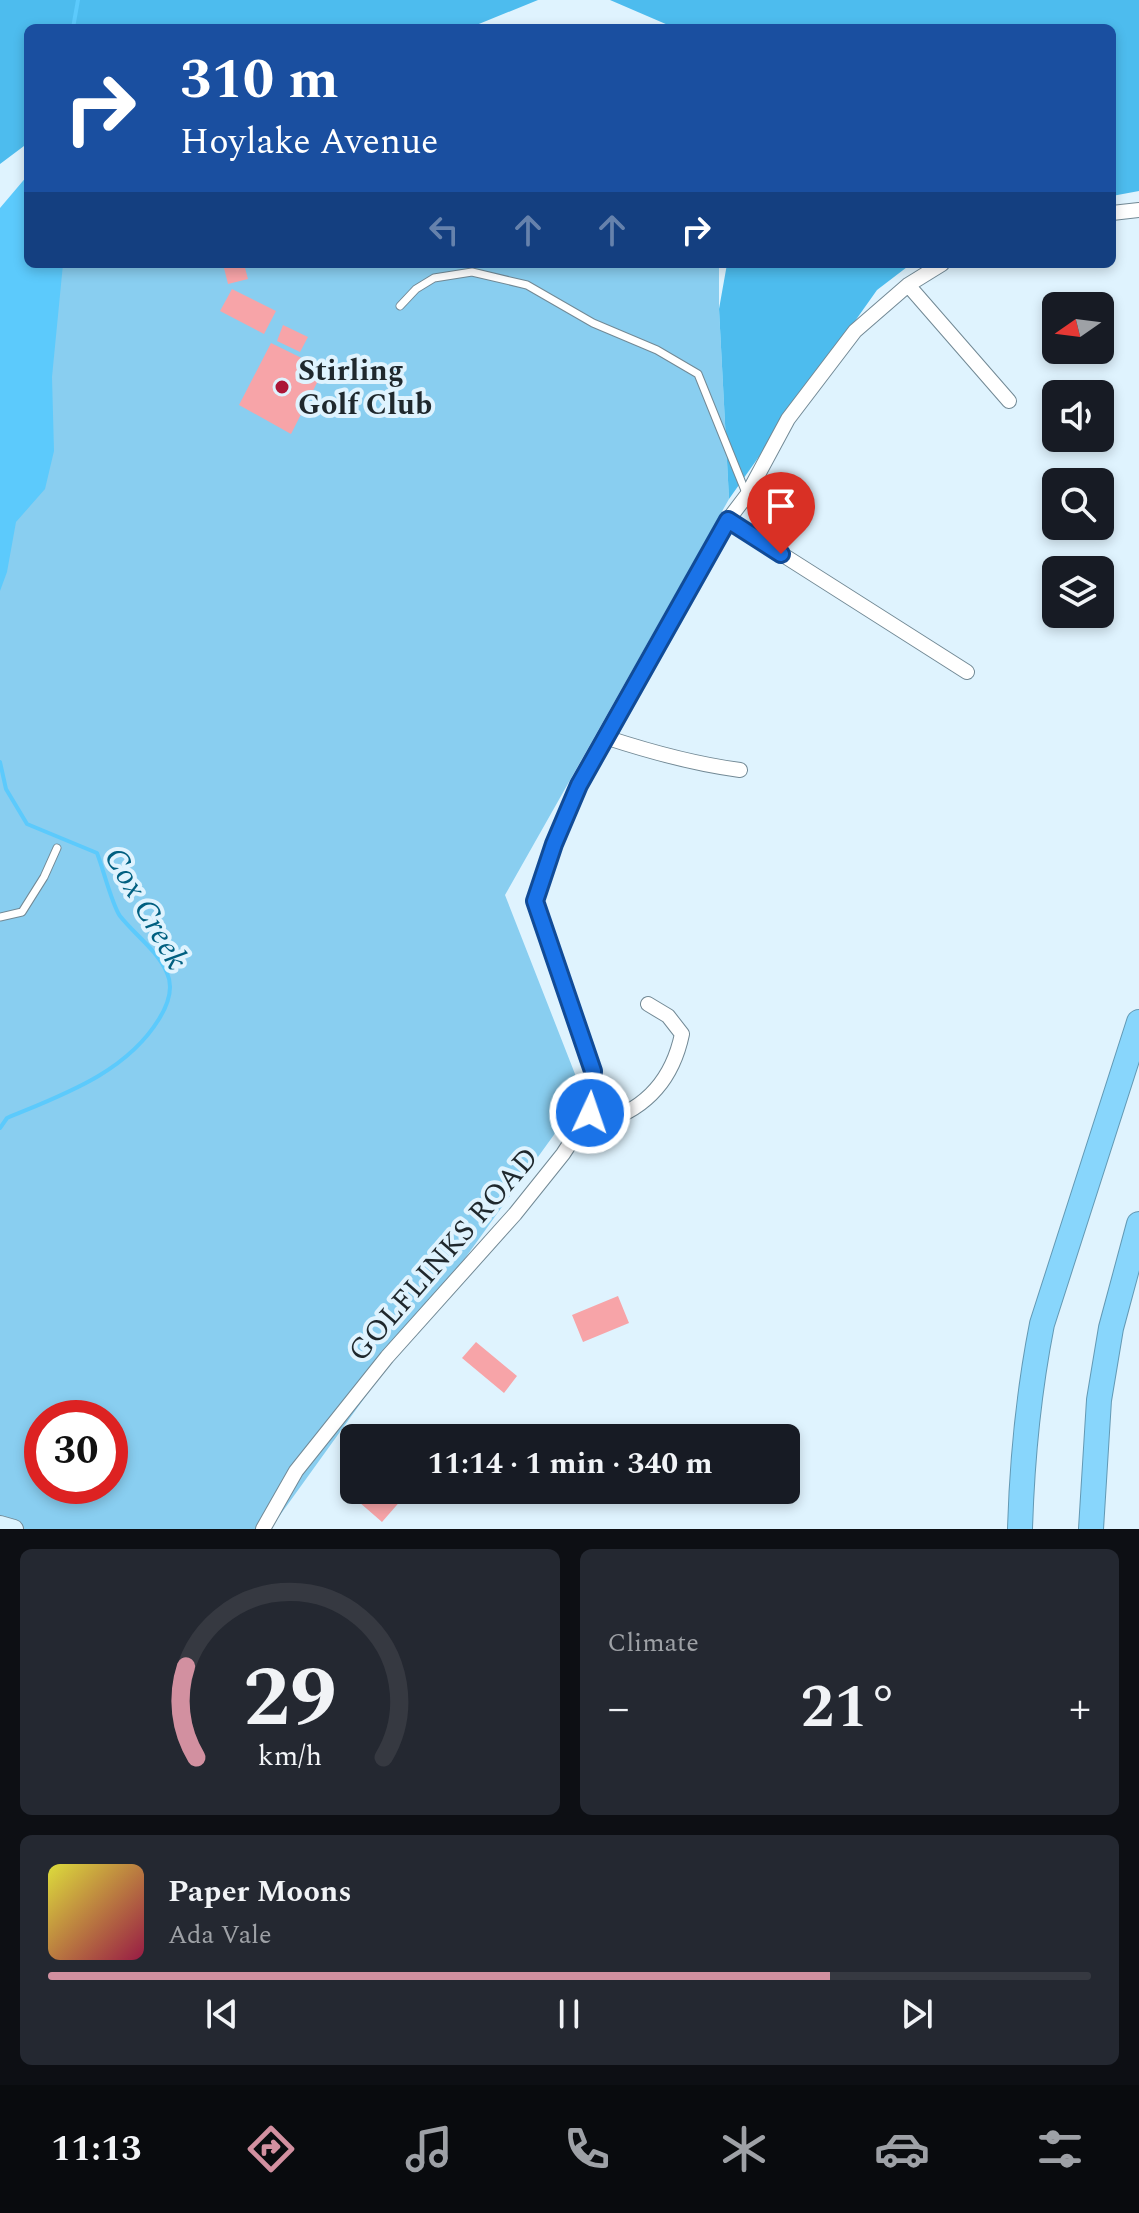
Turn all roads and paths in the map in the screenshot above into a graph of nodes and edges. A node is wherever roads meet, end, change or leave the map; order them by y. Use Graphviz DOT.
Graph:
graph roads {
  1 [pos="1139,210"];
  2 [pos="1116,213"];
  3 [pos="936,268"];
  4 [pos="908,285"];
  5 [pos="400,306"];
  6 [pos="1009,401"];
  7 [pos="747,495"];
  8 [pos="728,520"];
  9 [pos="967,672"];
  10 [pos="608,738"];
  11 [pos="740,770"];
  12 [pos="57,848"];
  13 [pos="0,917"];
  14 [pos="648,1004"];
  15 [pos="1139,1022"];
  16 [pos="590,1113"];
  17 [pos="1139,1224"];
  18 [pos="0,1525"];
  19 [pos="14,1529"];
  20 [pos="263,1529"];
  21 [pos="1020,1529"];
  22 [pos="1091,1529"];
  1 -- 2 [label="street"];
  3 -- 4 [label="street, GOLFLINKS ROAD"];
  4 -- 6 [label="street"];
  4 -- 7 [label="street, GOLFLINKS ROAD"];
  5 -- 7 [label="lane"];
  7 -- 8 [label="street, GOLFLINKS ROAD"];
  8 -- 9 [label="street"];
  8 -- 10 [label="street, GOLFLINKS ROAD"];
  10 -- 11 [label="street"];
  10 -- 16 [label="street, GOLFLINKS ROAD"];
  12 -- 13 [label="lane"];
  14 -- 16 [label="street"];
  15 -- 21 [label="highway"];
  16 -- 20 [label="street, GOLFLINKS ROAD"];
  17 -- 22 [label="highway"];
  18 -- 19 [label="main road"];
}
